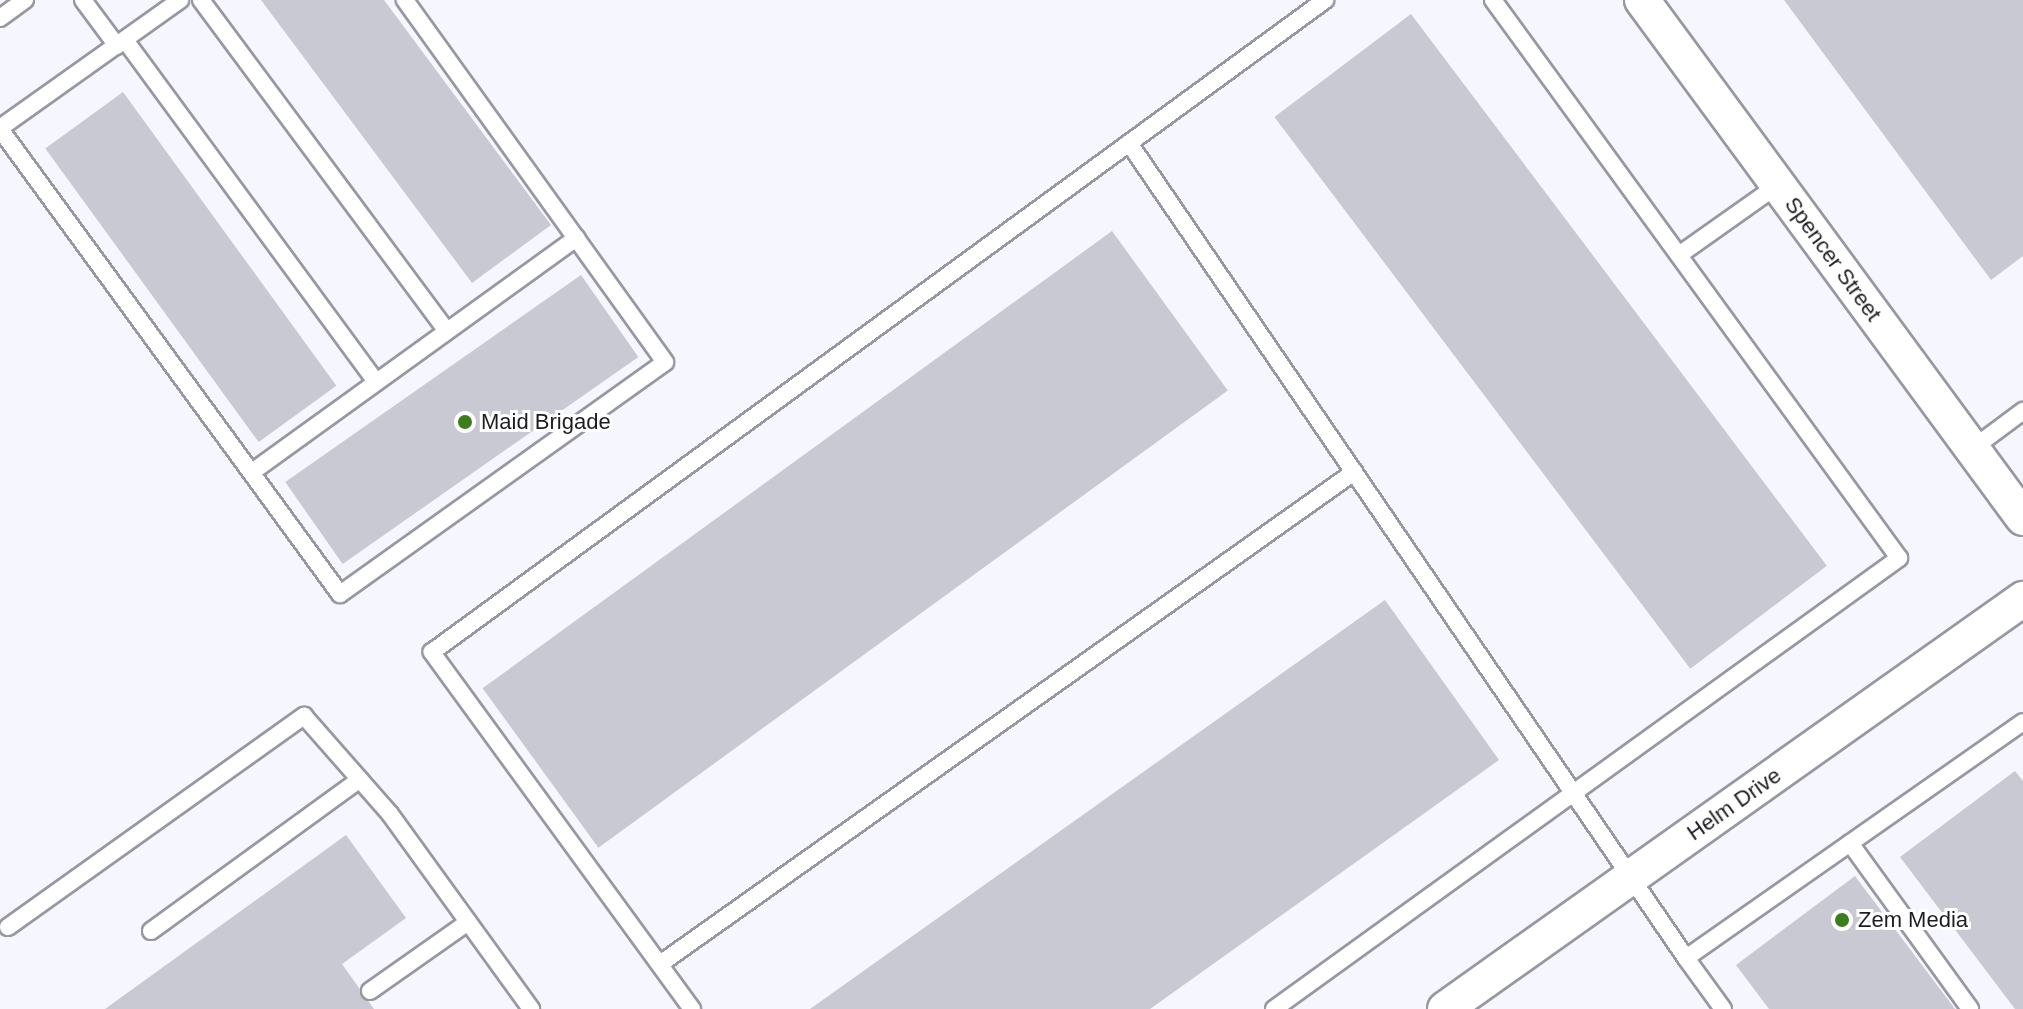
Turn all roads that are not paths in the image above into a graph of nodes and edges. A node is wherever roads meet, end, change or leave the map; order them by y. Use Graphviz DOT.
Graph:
graph roads {
  1 [pos="25,0"];
  2 [pos="83,0"];
  3 [pos="180,0"];
  4 [pos="201,0"];
  5 [pos="405,0"];
  6 [pos="1325,0"];
  7 [pos="1493,0"];
  8 [pos="1642,0"];
  9 [pos="0,18"];
  10 [pos="121,43"];
  11 [pos="0,129"];
  12 [pos="1129,143"];
  13 [pos="1778,185"];
  14 [pos="576,238"];
  15 [pos="1679,255"];
  16 [pos="447,331"];
  17 [pos="376,382"];
  18 [pos="2023,411"];
  19 [pos="1972,449"];
  20 [pos="252,472"];
  21 [pos="1354,472"];
  22 [pos="2023,518"];
  23 [pos="2023,599"];
  24 [pos="2023,722"];
  25 [pos="360,779"];
  26 [pos="1573,793"];
  27 [pos="1850,843"];
  28 [pos="1630,878"];
  29 [pos="468,922"];
  30 [pos="8,927"];
  31 [pos="151,931"];
  32 [pos="1686,958"];
  33 [pos="660,964"];
  34 [pos="370,991"];
  35 [pos="531,1009"];
  36 [pos="692,1009"];
  37 [pos="1274,1009"];
  38 [pos="1445,1009"];
  39 [pos="1723,1009"];
  40 [pos="1970,1009"];
  1 -- 9 [label="lane"];
  2 -- 10 [label="lane"];
  3 -- 10 [label="lane"];
  4 -- 16 [label="lane"];
  5 -- 14 [label="lane"];
  6 -- 12 [label="lane"];
  7 -- 15 [label="lane"];
  8 -- 13 [label="street, Spencer Street"];
  10 -- 11 [label="lane"];
  10 -- 17 [label="lane"];
  11 -- 20 [label="lane"];
  12 -- 21 [label="lane"];
  12 -- 33 [label="lane"];
  13 -- 15 [label="lane"];
  13 -- 19 [label="street, Spencer Street"];
  14 -- 16 [label="lane"];
  14 -- 20 [label="lane"];
  15 -- 26 [label="lane"];
  16 -- 17 [label="lane"];
  17 -- 20 [label="lane"];
  18 -- 19 [label="lane"];
  19 -- 22 [label="street, Spencer Street"];
  21 -- 26 [label="lane"];
  21 -- 33 [label="lane"];
  23 -- 28 [label="street, Helm Drive"];
  24 -- 27 [label="lane"];
  25 -- 29 [label="lane"];
  25 -- 30 [label="lane"];
  25 -- 31 [label="lane"];
  26 -- 28 [label="lane"];
  26 -- 37 [label="lane"];
  27 -- 32 [label="lane"];
  27 -- 40 [label="lane"];
  28 -- 32 [label="lane"];
  28 -- 38 [label="street, Helm Drive"];
  29 -- 34 [label="lane"];
  29 -- 35 [label="lane"];
  32 -- 39 [label="lane"];
  33 -- 36 [label="lane"];
}
